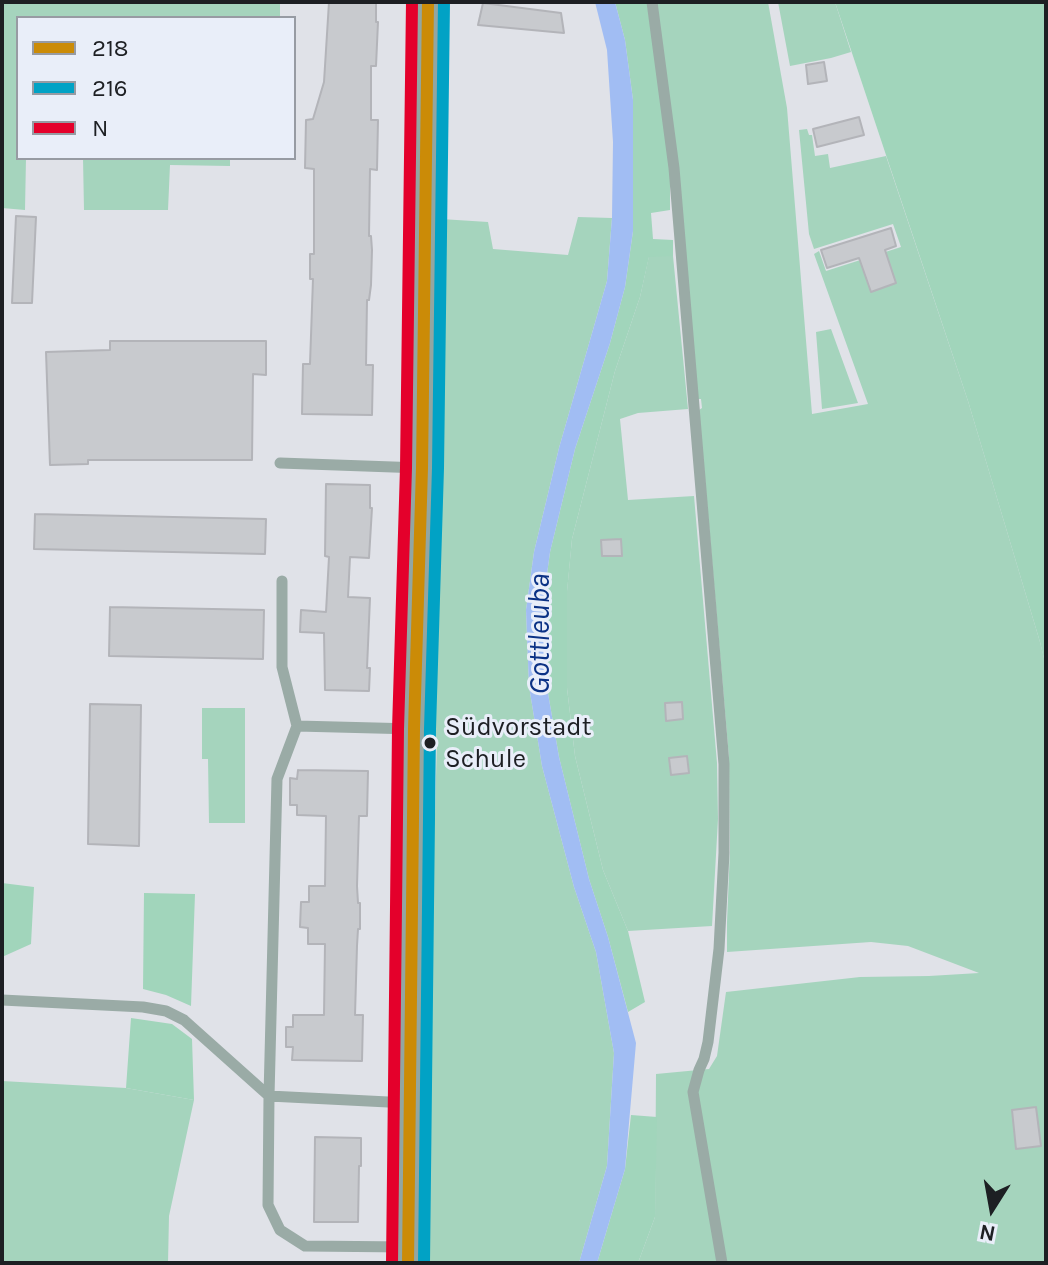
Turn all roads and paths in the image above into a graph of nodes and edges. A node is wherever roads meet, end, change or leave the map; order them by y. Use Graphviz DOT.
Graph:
graph roads {
  1 [pos="428,2"];
  2 [pos="652,2"];
  3 [pos="280,463"];
  4 [pos="422,468"];
  5 [pos="282,581"];
  6 [pos="297,726"];
  7 [pos="414,729"];
  8 [pos="2,1000"];
  9 [pos="269,1096"];
  10 [pos="410,1103"];
  11 [pos="408,1255"];
  12 [pos="722,1263"];
  1 -- 4 [label="main road"];
  2 -- 12 [label="lane"];
  3 -- 4 [label="lane"];
  4 -- 7 [label="main road"];
  5 -- 6 [label="lane"];
  6 -- 7 [label="lane"];
  6 -- 9 [label="lane"];
  7 -- 10 [label="main road"];
  8 -- 9 [label="lane"];
  9 -- 10 [label="lane"];
  9 -- 11 [label="lane"];
  10 -- 11 [label="main road"];
}
